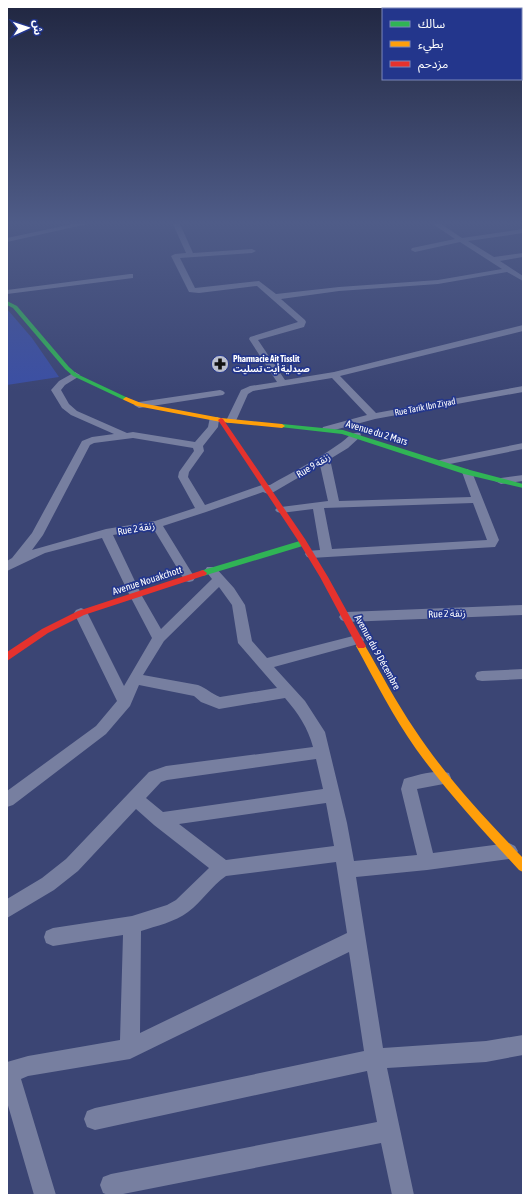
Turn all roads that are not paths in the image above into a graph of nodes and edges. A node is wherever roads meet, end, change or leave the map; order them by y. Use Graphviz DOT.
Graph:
graph roads {
  1 [pos="114,278"];
  2 [pos="186,278"];
  3 [pos="461,278"];
  4 [pos="7,292"];
  5 [pos="275,297"];
  6 [pos="7,303"];
  7 [pos="523,328"];
  8 [pos="75,375"];
  9 [pos="334,375"];
  10 [pos="282,383"];
  11 [pos="523,389"];
  12 [pos="220,393"];
  13 [pos="139,405"];
  14 [pos="374,416"];
  15 [pos="218,420"];
  16 [pos="233,421"];
  17 [pos="327,429"];
  18 [pos="124,435"];
  19 [pos="356,435"];
  20 [pos="232,436"];
  21 [pos="198,446"];
  22 [pos="523,446"];
  23 [pos="324,458"];
  24 [pos="440,463"];
  25 [pos="467,472"];
  26 [pos="523,478"];
  27 [pos="501,481"];
  28 [pos="523,486"];
  29 [pos="267,489"];
  30 [pos="476,500"];
  31 [pos="318,505"];
  32 [pos="334,505"];
  33 [pos="202,510"];
  34 [pos="281,510"];
  35 [pos="156,524"];
  36 [pos="106,533"];
  37 [pos="303,543"];
  38 [pos="328,552"];
  39 [pos="311,554"];
  40 [pos="12,564"];
  41 [pos="215,575"];
  42 [pos="189,578"];
  43 [pos="136,596"];
  44 [pos="523,610"];
  45 [pos="81,613"];
  46 [pos="346,617"];
  47 [pos="159,638"];
  48 [pos="357,640"];
  49 [pos="7,657"];
  50 [pos="264,664"];
  51 [pos="523,674"];
  52 [pos="482,676"];
  53 [pos="134,679"];
  54 [pos="287,692"];
  55 [pos="125,702"];
  56 [pos="322,752"];
  57 [pos="443,778"];
  58 [pos="331,795"];
  59 [pos="136,799"];
  60 [pos="7,800"];
  61 [pos="160,820"];
  62 [pos="509,851"];
  63 [pos="345,862"];
  64 [pos="427,862"];
  65 [pos="523,866"];
  66 [pos="223,868"];
  67 [pos="7,909"];
  68 [pos="132,925"];
  69 [pos="53,937"];
  70 [pos="357,938"];
  71 [pos="523,1045"];
  72 [pos="130,1049"];
  73 [pos="375,1059"];
  74 [pos="8,1073"];
  75 [pos="95,1119"];
  76 [pos="390,1130"];
  77 [pos="112,1185"];
  78 [pos="45,1195"];
  79 [pos="403,1195"];
  1 -- 4 [label="street"];
  2 -- 5 [label="street"];
  3 -- 5 [label="street"];
  5 -- 10 [label="street"];
  6 -- 8 [label="street, Avenue du 2 Mars"];
  7 -- 9 [label="street"];
  8 -- 13 [label="street, Avenue du 2 Mars"];
  8 -- 18 [label="street"];
  9 -- 10 [label="street"];
  9 -- 14 [label="street"];
  10 -- 16 [label="street"];
  11 -- 14 [label="street, Rue Tarik Ibn Ziyad"];
  12 -- 13 [label="street"];
  13 -- 15 [label="street, Avenue du 2 Mars"];
  14 -- 17 [label="street, Rue Tarik Ibn Ziyad"];
  15 -- 16 [label="street, Avenue du 2 Mars"];
  15 -- 20 [label="street, Avenue du 9 Décembre"];
  15 -- 21 [label="street"];
  16 -- 17 [label="street, Avenue du 2 Mars"];
  16 -- 20 [label="street"];
  17 -- 19 [label="street, Avenue du 2 Mars"];
  18 -- 21 [label="street"];
  18 -- 40 [label="street"];
  19 -- 23 [label="street, Rue 9 زنقة"];
  19 -- 24 [label="street, Avenue du 2 Mars"];
  20 -- 29 [label="street, Avenue du 9 Décembre"];
  21 -- 33 [label="street"];
  22 -- 24 [label="street"];
  23 -- 29 [label="street, Rue 9 زنقة"];
  23 -- 32 [label="street"];
  24 -- 25 [label="street, Avenue du 2 Mars"];
  25 -- 27 [label="street, Avenue du 2 Mars"];
  25 -- 30 [label="street"];
  26 -- 27 [label="street"];
  27 -- 28 [label="street, Avenue du 2 Mars"];
  29 -- 33 [label="street, Rue 2 زنقة"];
  29 -- 34 [label="street, Avenue du 9 Décembre"];
  30 -- 32 [label="street"];
  30 -- 38 [label="street"];
  31 -- 32 [label="street"];
  31 -- 34 [label="street"];
  31 -- 38 [label="street"];
  33 -- 35 [label="street, Rue 2 زنقة"];
  34 -- 37 [label="street, Avenue du 9 Décembre"];
  35 -- 36 [label="street, Rue 2 زنقة"];
  35 -- 42 [label="street"];
  36 -- 40 [label="street, Rue 2 زنقة"];
  36 -- 43 [label="street"];
  37 -- 39 [label="street, Avenue du 9 Décembre"];
  37 -- 41 [label="street, Avenue Nouakchott"];
  38 -- 39 [label="street"];
  39 -- 46 [label="street, Avenue du 9 Décembre"];
  41 -- 42 [label="street, Avenue Nouakchott"];
  41 -- 47 [label="street"];
  41 -- 50 [label="street"];
  42 -- 43 [label="street, Avenue Nouakchott"];
  43 -- 45 [label="street, Avenue Nouakchott"];
  43 -- 47 [label="street"];
  44 -- 46 [label="street, Rue 2 زنقة"];
  45 -- 49 [label="street, Avenue Nouakchott"];
  45 -- 55 [label="street"];
  46 -- 48 [label="street, Avenue du 9 Décembre"];
  47 -- 53 [label="street"];
  48 -- 50 [label="street"];
  48 -- 57 [label="street, Avenue du 9 Décembre"];
  50 -- 54 [label="street"];
  51 -- 52 [label="street"];
  53 -- 54 [label="street"];
  53 -- 55 [label="street"];
  54 -- 56 [label="street"];
  55 -- 60 [label="street"];
  56 -- 58 [label="street"];
  56 -- 59 [label="street"];
  57 -- 62 [label="street, Avenue du 9 Décembre"];
  57 -- 64 [label="street"];
  58 -- 61 [label="street"];
  58 -- 63 [label="street"];
  59 -- 61 [label="street"];
  59 -- 67 [label="street"];
  61 -- 66 [label="street"];
  62 -- 64 [label="street"];
  62 -- 65 [label="street, Avenue du 9 Décembre"];
  63 -- 64 [label="street"];
  63 -- 66 [label="street"];
  63 -- 70 [label="street"];
  66 -- 68 [label="street"];
  68 -- 69 [label="street"];
  68 -- 72 [label="street"];
  70 -- 72 [label="street"];
  70 -- 73 [label="street"];
  71 -- 73 [label="street"];
  72 -- 74 [label="street"];
  73 -- 75 [label="street"];
  73 -- 76 [label="street"];
  74 -- 78 [label="street"];
  76 -- 77 [label="street"];
  76 -- 79 [label="street"];
}
